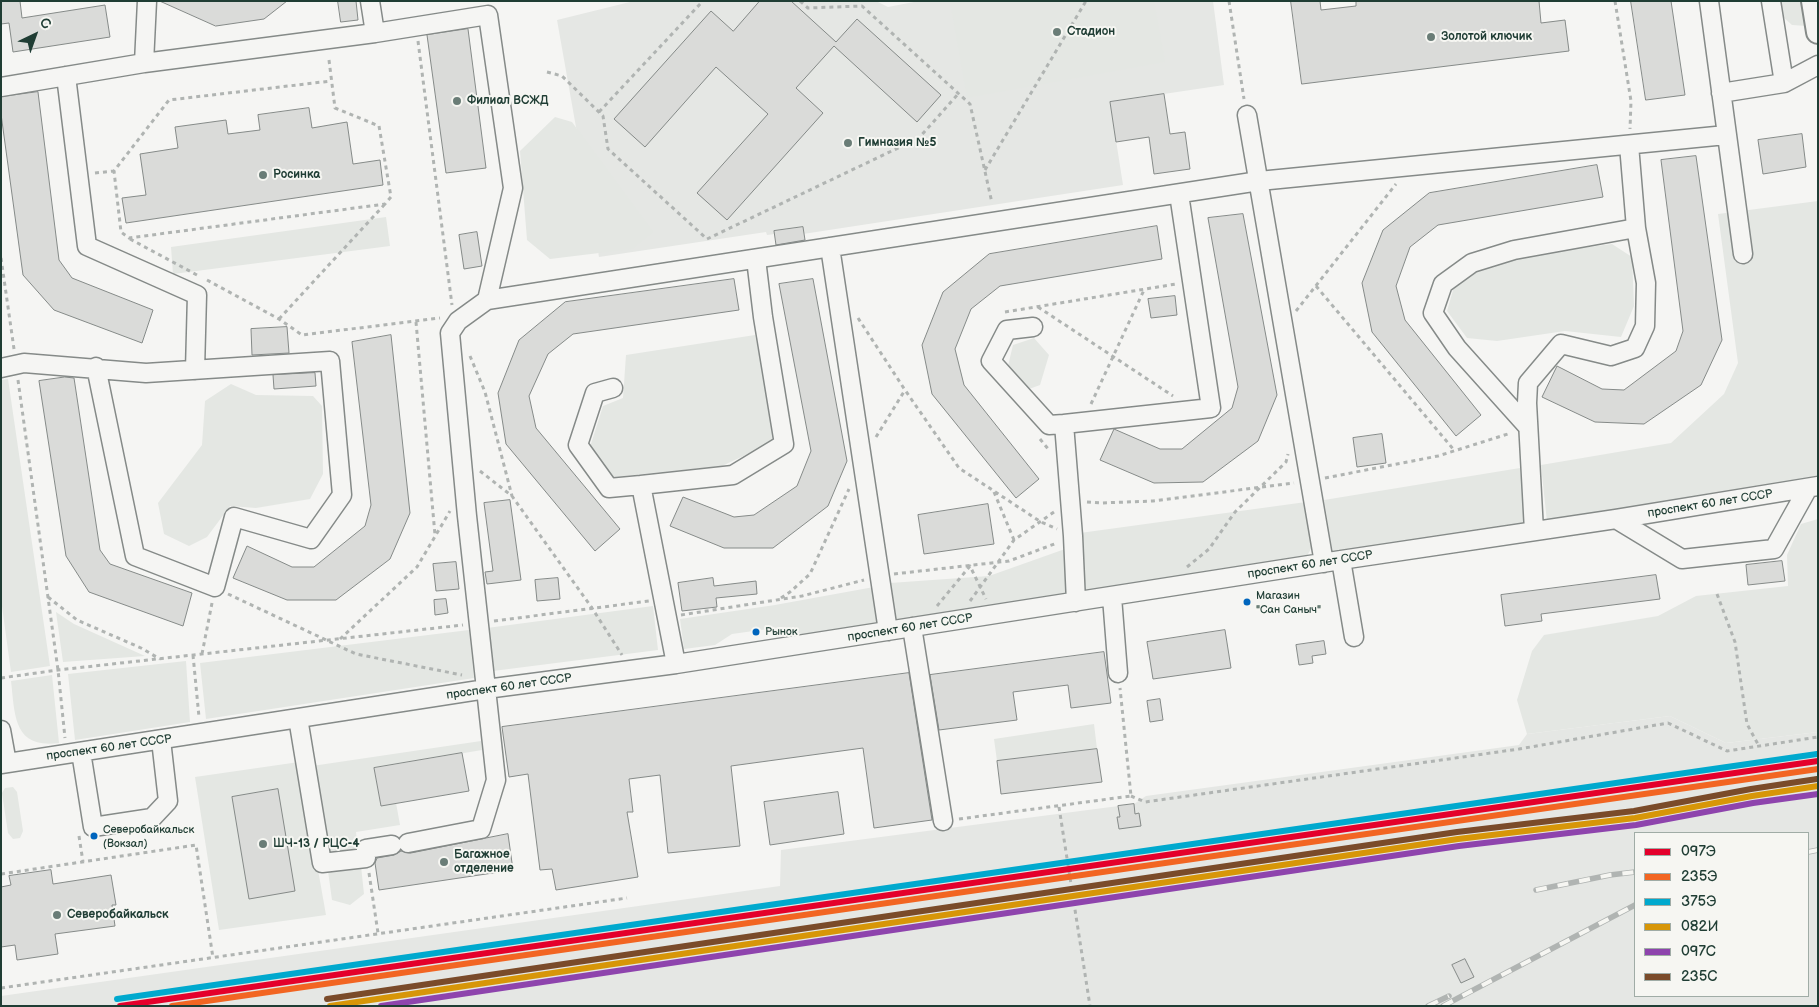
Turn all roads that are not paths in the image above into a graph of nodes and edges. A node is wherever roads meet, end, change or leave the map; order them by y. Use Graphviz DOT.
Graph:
graph roads {
  1 [pos="147,1"];
  2 [pos="370,1"];
  3 [pos="1709,1"];
  4 [pos="1771,1"];
  5 [pos="1813,1"];
  6 [pos="1818,32"];
  7 [pos="375,33"];
  8 [pos="144,63"];
  9 [pos="1818,65"];
  10 [pos="66,76"];
  11 [pos="1784,83"];
  12 [pos="1,87"];
  13 [pos="1721,93"];
  14 [pos="1247,115"];
  15 [pos="1726,135"];
  16 [pos="1629,145"];
  17 [pos="1259,181"];
  18 [pos="1179,194"];
  19 [pos="1636,228"];
  20 [pos="830,247"];
  21 [pos="1743,254"];
  22 [pos="756,259"];
  23 [pos="487,300"];
  24 [pos="1033,327"];
  25 [pos="9,366"];
  26 [pos="96,368"];
  27 [pos="195,370"];
  28 [pos="613,388"];
  29 [pos="1064,424"];
  30 [pos="1528,427"];
  31 [pos="641,485"];
  32 [pos="1813,487"];
  33 [pos="1616,519"];
  34 [pos="1534,531"];
  35 [pos="1332,562"];
  36 [pos="1112,597"];
  37 [pos="1076,602"];
  38 [pos="912,627"];
  39 [pos="888,631"];
  40 [pos="1354,637"];
  41 [pos="676,664"];
  42 [pos="1119,678"];
  43 [pos="486,689"];
  44 [pos="298,718"];
  45 [pos="1,730"];
  46 [pos="162,740"];
  47 [pos="74,753"];
  48 [pos="4,764"];
  49 [pos="943,821"];
  1 -- 8 [label="street"];
  2 -- 7 [label="street"];
  3 -- 13 [label="street"];
  4 -- 11 [label="street"];
  5 -- 6 [label="main road"];
  7 -- 8 [label="street"];
  7 -- 23 [label="street"];
  8 -- 10 [label="street"];
  9 -- 11 [label="street"];
  10 -- 12 [label="street"];
  10 -- 27 [label="street"];
  11 -- 13 [label="street"];
  13 -- 15 [label="street"];
  14 -- 17 [label="street"];
  15 -- 16 [label="street"];
  15 -- 21 [label="street"];
  16 -- 17 [label="street"];
  16 -- 19 [label="street"];
  17 -- 18 [label="street"];
  17 -- 35 [label="street"];
  18 -- 20 [label="street"];
  18 -- 29 [label="street"];
  19 -- 30 [label="street"];
  19 -- 30 [label="street"];
  20 -- 22 [label="street"];
  20 -- 39 [label="street"];
  22 -- 23 [label="street"];
  22 -- 31 [label="street"];
  23 -- 43 [label="street"];
  24 -- 29 [label="street"];
  25 -- 26 [label="street"];
  26 -- 27 [label="street"];
  26 -- 27 [label="street"];
  28 -- 31 [label="street"];
  29 -- 37 [label="street"];
  30 -- 34 [label="street"];
  31 -- 41 [label="street"];
  32 -- 33 [label="street, проспект 60 лет СССР"];
  32 -- 33 [label="street"];
  33 -- 34 [label="street, проспект 60 лет СССР"];
  34 -- 35 [label="street, проспект 60 лет СССР"];
  35 -- 36 [label="street, проспект 60 лет СССР"];
  35 -- 40 [label="street"];
  36 -- 37 [label="street, проспект 60 лет СССР"];
  36 -- 42 [label="street"];
  37 -- 38 [label="street, проспект 60 лет СССР"];
  38 -- 39 [label="street, проспект 60 лет СССР"];
  38 -- 49 [label="street"];
  39 -- 41 [label="street, проспект 60 лет СССР"];
  41 -- 43 [label="street, проспект 60 лет СССР"];
  43 -- 44 [label="street, проспект 60 лет СССР"];
  43 -- 44 [label="street"];
  44 -- 46 [label="street, проспект 60 лет СССР"];
  45 -- 48 [label="street"];
  46 -- 47 [label="street, проспект 60 лет СССР"];
  46 -- 47 [label="street"];
  47 -- 48 [label="street, проспект 60 лет СССР"];
}
